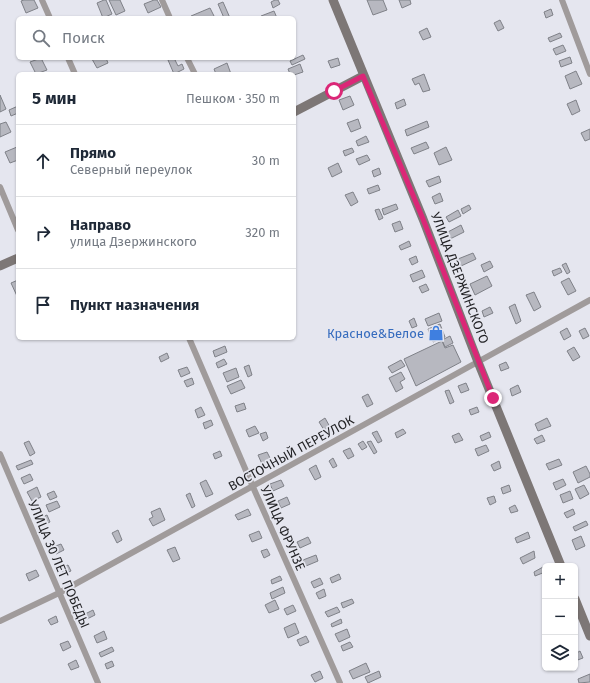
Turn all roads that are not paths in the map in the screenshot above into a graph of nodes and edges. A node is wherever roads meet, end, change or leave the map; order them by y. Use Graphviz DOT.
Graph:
graph roads {
  1 [pos="42,0"];
  2 [pos="162,0"];
  3 [pos="333,0"];
  4 [pos="562,0"];
  5 [pos="49,16"];
  6 [pos="169,16"];
  7 [pos="69,60"];
  8 [pos="189,60"];
  9 [pos="74,72"];
  10 [pos="193,72"];
  11 [pos="590,74"];
  12 [pos="363,76"];
  13 [pos="296,111"];
  14 [pos="0,187"];
  15 [pos="16,225"];
  16 [pos="16,259"];
  17 [pos="0,266"];
  18 [pos="590,300"];
  19 [pos="190,340"];
  20 [pos="478,362"];
  21 [pos="0,454"];
  22 [pos="253,487"];
  23 [pos="561,563"];
  24 [pos="59,594"];
  25 [pos="578,606"];
  26 [pos="0,621"];
  27 [pos="590,636"];
  28 [pos="98,683"];
  29 [pos="340,683"];
  1 -- 5 [label="street"];
  2 -- 6 [label="street"];
  3 -- 12 [label="street, УЛИЦА ДЗЕРЖИНСКОГО"];
  4 -- 11 [label="street"];
  7 -- 9 [label="street"];
  8 -- 10 [label="street"];
  12 -- 13 [label="street"];
  12 -- 20 [label="street, УЛИЦА ДЗЕРЖИНСКОГО"];
  14 -- 15 [label="street"];
  16 -- 17 [label="street"];
  18 -- 20 [label="street, ВОСТОЧНЫЙ ПЕРЕУЛОК"];
  19 -- 22 [label="street, УЛИЦА ФРУНЗЕ"];
  20 -- 22 [label="street, ВОСТОЧНЫЙ ПЕРЕУЛОК"];
  20 -- 23 [label="street, УЛИЦА ДЗЕРЖИНСКОГО"];
  21 -- 24 [label="street, УЛИЦА 30 ЛЕТ ПОБЕДЫ"];
  22 -- 24 [label="street, ВОСТОЧНЫЙ ПЕРЕУЛОК"];
  22 -- 29 [label="street, УЛИЦА ФРУНЗЕ"];
  24 -- 26 [label="street, ВОСТОЧНЫЙ ПЕРЕУЛОК"];
  24 -- 28 [label="street, УЛИЦА 30 ЛЕТ ПОБЕДЫ"];
  25 -- 27 [label="street"];
}
